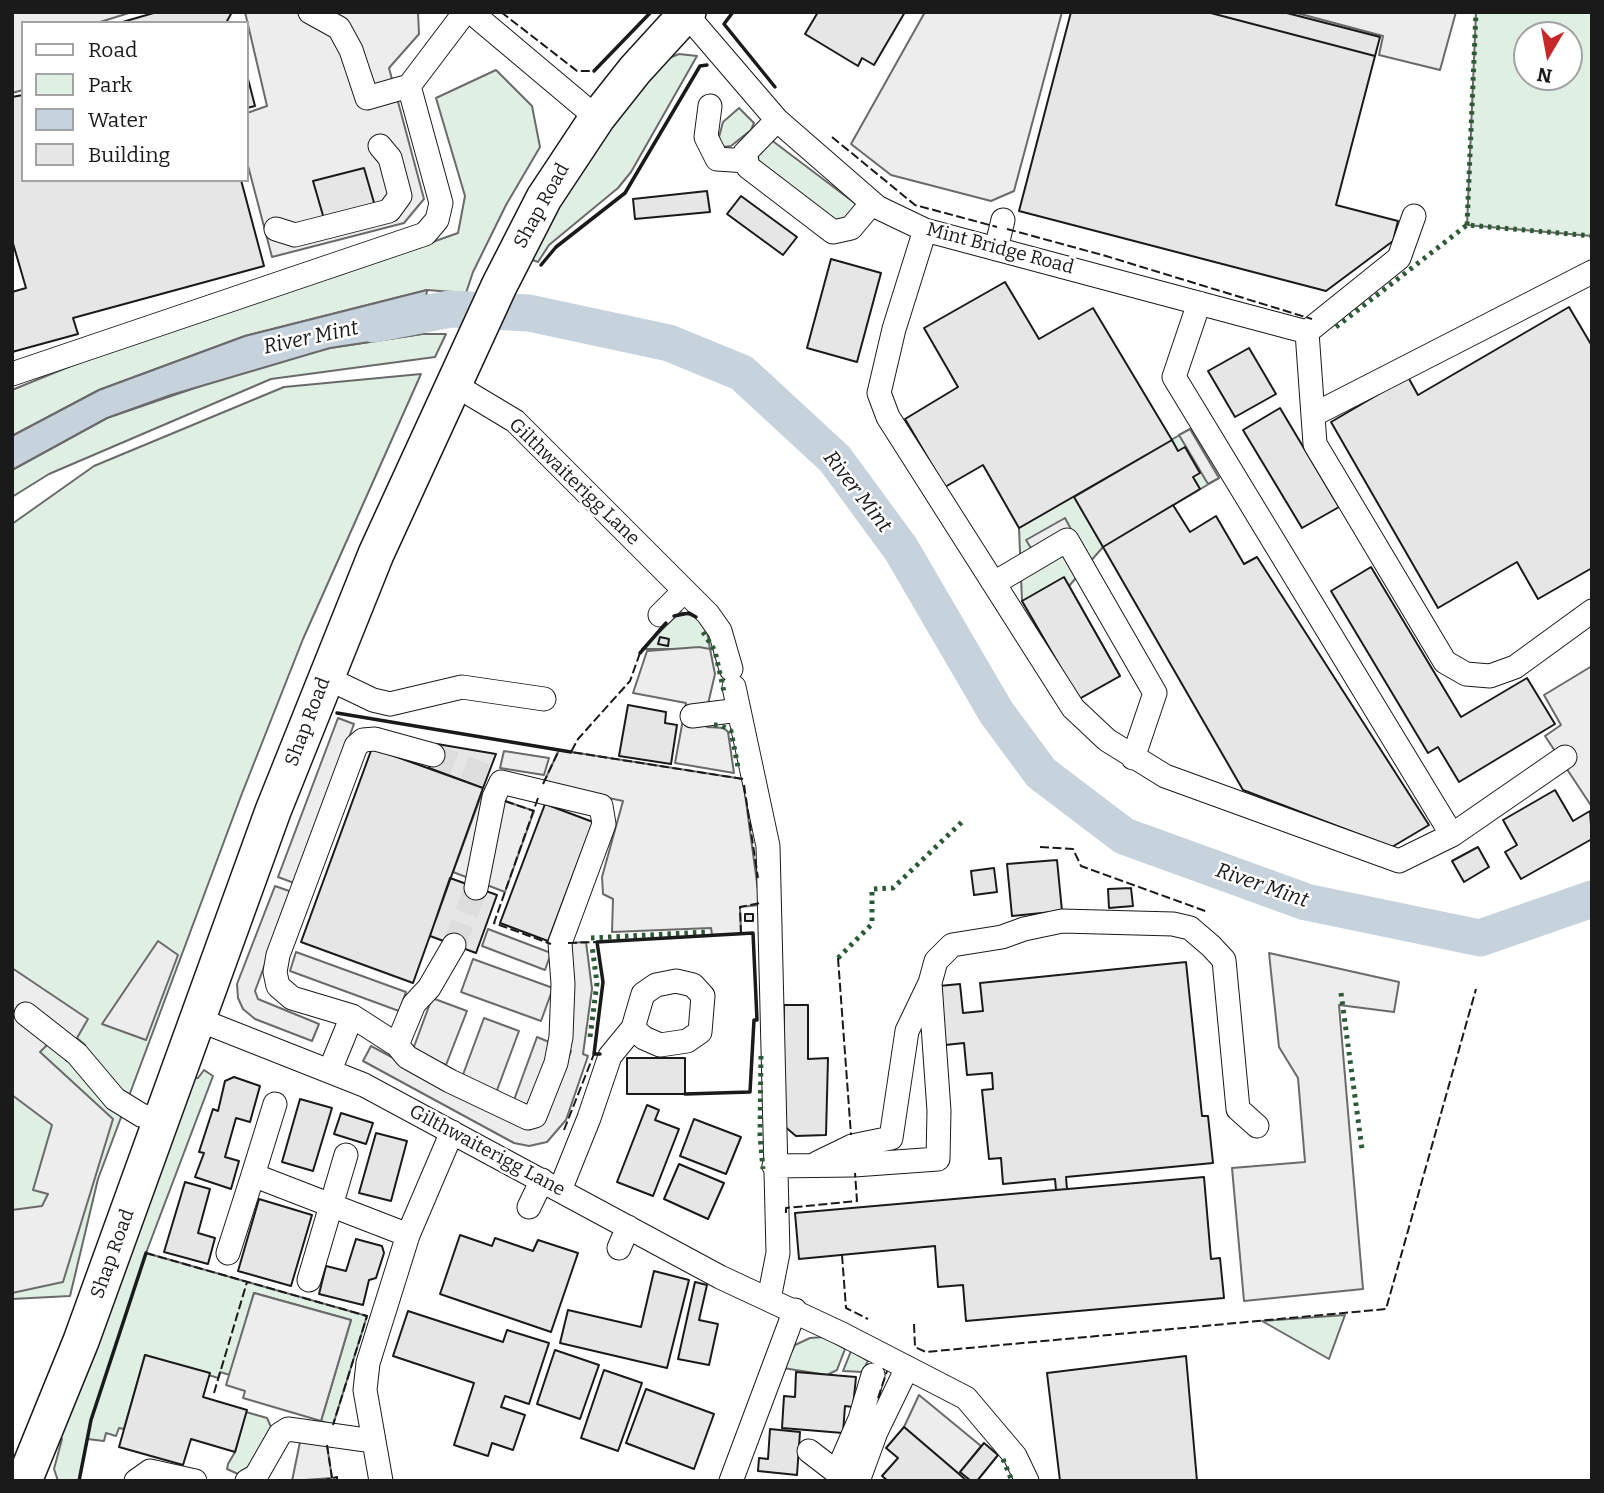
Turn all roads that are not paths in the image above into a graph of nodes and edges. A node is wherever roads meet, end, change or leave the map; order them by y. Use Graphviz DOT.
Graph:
graph roads {
  1 [pos="310,12"];
  2 [pos="465,12"];
  3 [pos="471,12"];
  4 [pos="687,13"];
  5 [pos="409,86"];
  6 [pos="710,106"];
  7 [pos="597,118"];
  8 [pos="777,120"];
  9 [pos="380,146"];
  10 [pos="747,161"];
  11 [pos="873,203"];
  12 [pos="1414,216"];
  13 [pos="1003,220"];
  14 [pos="276,229"];
  15 [pos="925,230"];
  16 [pos="996,249"];
  17 [pos="1592,272"];
  18 [pos="1199,303"];
  19 [pos="1307,332"];
  20 [pos="12,374"];
  21 [pos="454,385"];
  22 [pos="1313,415"];
  23 [pos="996,582"];
  24 [pos="684,591"];
  25 [pos="1592,611"];
  26 [pos="660,615"];
  27 [pos="325,677"];
  28 [pos="544,699"];
  29 [pos="738,710"];
  30 [pos="692,716"];
  31 [pos="433,755"];
  32 [pos="1133,758"];
  33 [pos="1565,758"];
  34 [pos="1452,835"];
  35 [pos="476,888"];
  36 [pos="454,945"];
  37 [pos="930,983"];
  38 [pos="26,1014"];
  39 [pos="352,1016"];
  40 [pos="197,1019"];
  41 [pos="633,1028"];
  42 [pos="397,1045"];
  43 [pos="330,1070"];
  44 [pos="275,1104"];
  45 [pos="161,1121"];
  46 [pos="1257,1126"];
  47 [pos="452,1132"];
  48 [pos="346,1155"];
  49 [pos="817,1163"];
  50 [pos="774,1166"];
  51 [pos="253,1175"];
  52 [pos="551,1185"];
  53 [pos="331,1204"];
  54 [pos="529,1208"];
  55 [pos="408,1235"];
  56 [pos="228,1253"];
  57 [pos="309,1280"];
  58 [pos="769,1299"];
  59 [pos="795,1310"];
  60 [pos="907,1368"];
  61 [pos="873,1375"];
  62 [pos="373,1441"];
  63 [pos="809,1451"];
  64 [pos="843,1476"];
  65 [pos="26,1480"];
  66 [pos="136,1481"];
  67 [pos="195,1481"];
  68 [pos="247,1481"];
  69 [pos="381,1481"];
  70 [pos="731,1481"];
  71 [pos="858,1481"];
  72 [pos="1027,1481"];
  1 -- 5 [label="street"];
  2 -- 5 [label="street"];
  3 -- 7 [label="street"];
  4 -- 7 [label="highway, Shap Road"];
  4 -- 8 [label="street, Mint Bridge Road"];
  5 -- 20 [label="street"];
  6 -- 10 [label="street"];
  7 -- 21 [label="highway, Shap Road"];
  8 -- 10 [label="street"];
  8 -- 11 [label="street, Mint Bridge Road"];
  9 -- 14 [label="street"];
  10 -- 11 [label="street"];
  11 -- 15 [label="street, Mint Bridge Road"];
  12 -- 19 [label="street"];
  13 -- 16 [label="street"];
  15 -- 16 [label="street, Mint Bridge Road"];
  15 -- 23 [label="street"];
  16 -- 18 [label="street, Mint Bridge Road"];
  17 -- 22 [label="street"];
  18 -- 19 [label="street, Mint Bridge Road"];
  18 -- 34 [label="street"];
  19 -- 22 [label="street"];
  21 -- 24 [label="street, Gilthwaiterigg Lane"];
  21 -- 27 [label="highway, Shap Road"];
  22 -- 25 [label="street"];
  23 -- 32 [label="street"];
  23 -- 32 [label="street"];
  24 -- 26 [label="street"];
  24 -- 29 [label="street, Gilthwaiterigg Lane"];
  27 -- 28 [label="street"];
  27 -- 40 [label="highway, Shap Road"];
  29 -- 30 [label="street"];
  29 -- 50 [label="street, Gilthwaiterigg Lane"];
  31 -- 39 [label="street"];
  32 -- 34 [label="street"];
  33 -- 34 [label="street"];
  35 -- 42 [label="street"];
  36 -- 42 [label="street"];
  37 -- 46 [label="street"];
  37 -- 49 [label="street"];
  37 -- 49 [label="street"];
  38 -- 45 [label="street"];
  39 -- 42 [label="street"];
  39 -- 43 [label="street"];
  40 -- 43 [label="street, Gilthwaiterigg Lane"];
  40 -- 45 [label="highway, Shap Road"];
  41 -- 52 [label="street"];
  43 -- 47 [label="street, Gilthwaiterigg Lane"];
  44 -- 51 [label="street"];
  45 -- 65 [label="highway, Shap Road"];
  47 -- 52 [label="street, Gilthwaiterigg Lane"];
  47 -- 55 [label="street"];
  48 -- 53 [label="street"];
  49 -- 50 [label="street"];
  50 -- 58 [label="street, Gilthwaiterigg Lane"];
  51 -- 53 [label="street"];
  51 -- 56 [label="street"];
  52 -- 54 [label="street"];
  52 -- 58 [label="street, Gilthwaiterigg Lane"];
  53 -- 55 [label="street"];
  53 -- 57 [label="street"];
  55 -- 62 [label="street"];
  58 -- 59 [label="street, Gilthwaiterigg Lane"];
  59 -- 60 [label="street, Gilthwaiterigg Lane"];
  59 -- 70 [label="street"];
  60 -- 71 [label="street"];
  60 -- 72 [label="street, Gilthwaiterigg Lane"];
  61 -- 64 [label="street"];
  62 -- 68 [label="street"];
  62 -- 69 [label="street"];
  63 -- 64 [label="street"];
  66 -- 67 [label="street"];
}
